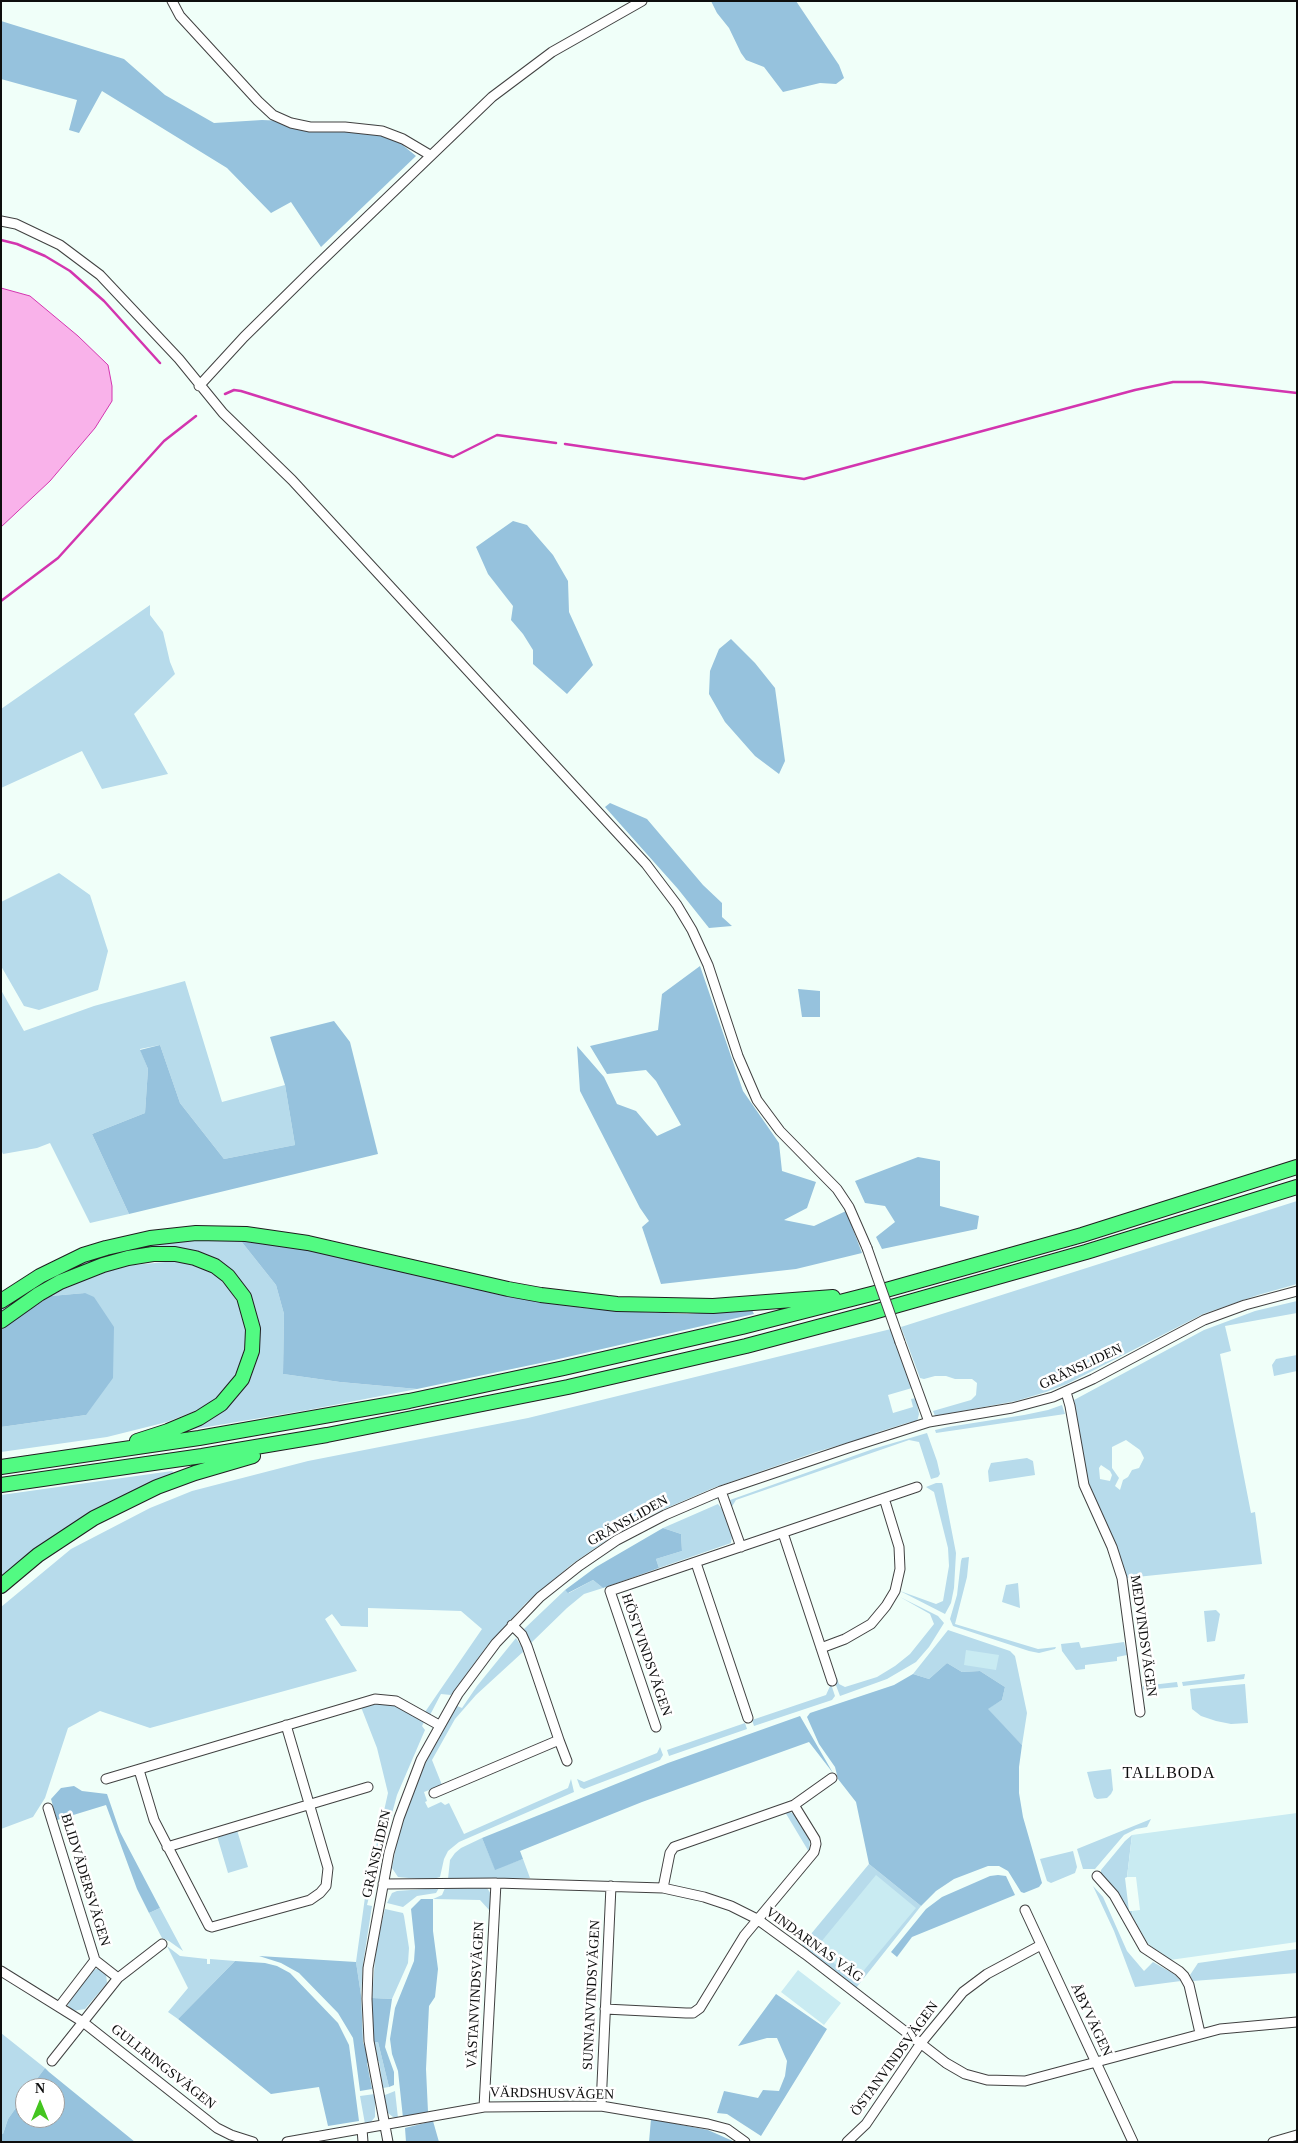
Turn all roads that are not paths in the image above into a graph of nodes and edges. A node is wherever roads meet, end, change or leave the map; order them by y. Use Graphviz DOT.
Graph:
graph roads {
  1 [pos="172,1"];
  2 [pos="642,1"];
  3 [pos="430,155"];
  4 [pos="1,221"];
  5 [pos="199,386"];
  6 [pos="1297,1167"];
  7 [pos="1297,1187"];
  8 [pos="1297,1291"];
  9 [pos="878,1292"];
  10 [pos="1,1301"];
  11 [pos="1,1321"];
  12 [pos="1066,1392"];
  13 [pos="929,1422"];
  14 [pos="326,1435"];
  15 [pos="97,1454"];
  16 [pos="1,1467"];
  17 [pos="1,1485"];
  18 [pos="917,1487"];
  19 [pos="721,1491"];
  20 [pos="884,1498"];
  21 [pos="782,1533"];
  22 [pos="741,1547"];
  23 [pos="696,1563"];
  24 [pos="1,1586"];
  25 [pos="512,1625"];
  26 [pos="821,1648"];
  27 [pos="832,1681"];
  28 [pos="1140,1712"];
  29 [pos="748,1718"];
  30 [pos="286,1725"];
  31 [pos="440,1725"];
  32 [pos="656,1727"];
  33 [pos="559,1740"];
  34 [pos="567,1761"];
  35 [pos="139,1770"];
  36 [pos="832,1778"];
  37 [pos="106,1779"];
  38 [pos="368,1787"];
  39 [pos="434,1793"];
  40 [pos="310,1804"];
  41 [pos="794,1805"];
  42 [pos="48,1808"];
  43 [pos="167,1847"];
  44 [pos="1097,1876"];
  45 [pos="383,1884"];
  46 [pos="496,1884"];
  47 [pos="611,1886"];
  48 [pos="663,1888"];
  49 [pos="1025,1910"];
  50 [pos="757,1919"];
  51 [pos="162,1944"];
  52 [pos="1041,1945"];
  53 [pos="95,1960"];
  54 [pos="1,1971"];
  55 [pos="118,1978"];
  56 [pos="59,2007"];
  57 [pos="605,2009"];
  58 [pos="83,2022"];
  59 [pos="1297,2022"];
  60 [pos="1200,2032"];
  61 [pos="921,2043"];
  62 [pos="52,2061"];
  63 [pos="1095,2061"];
  64 [pos="601,2106"];
  65 [pos="484,2107"];
  66 [pos="384,2126"];
  67 [pos="362,2129"];
  68 [pos="1297,2135"];
  69 [pos="253,2142"];
  70 [pos="287,2142"];
  71 [pos="363,2142"];
  72 [pos="388,2142"];
  73 [pos="745,2142"];
  74 [pos="847,2142"];
  75 [pos="1133,2142"];
  76 [pos="1273,2142"];
  1 -- 3 [label="street"];
  2 -- 3 [label="street"];
  3 -- 5 [label="street"];
  4 -- 5 [label="street"];
  5 -- 13 [label="street, bridge"];
  6 -- 9 [label="highway"];
  7 -- 14 [label="highway"];
  8 -- 12 [label="street, GRÄNSLIDEN"];
  9 -- 10 [label="highway"];
  9 -- 15 [label="highway"];
  11 -- 15 [label="highway"];
  12 -- 13 [label="street, GRÄNSLIDEN"];
  12 -- 28 [label="street, MEDVINDSVÄGEN"];
  13 -- 19 [label="street, GRÄNSLIDEN"];
  14 -- 17 [label="highway"];
  14 -- 24 [label="highway"];
  15 -- 16 [label="highway"];
  18 -- 20 [label="street, HÖSTVINDSVÄGEN"];
  19 -- 22 [label="street"];
  19 -- 25 [label="street, GRÄNSLIDEN"];
  20 -- 21 [label="street, HÖSTVINDSVÄGEN"];
  20 -- 26 [label="street"];
  21 -- 22 [label="street, HÖSTVINDSVÄGEN"];
  21 -- 26 [label="street"];
  22 -- 23 [label="street, HÖSTVINDSVÄGEN"];
  23 -- 29 [label="street"];
  23 -- 32 [label="street, HÖSTVINDSVÄGEN"];
  25 -- 31 [label="street, GRÄNSLIDEN"];
  25 -- 33 [label="street"];
  26 -- 27 [label="street"];
  30 -- 31 [label="street"];
  30 -- 35 [label="street"];
  30 -- 40 [label="street"];
  31 -- 45 [label="street, GRÄNSLIDEN"];
  33 -- 34 [label="street"];
  33 -- 39 [label="street"];
  35 -- 37 [label="street"];
  35 -- 43 [label="street"];
  36 -- 41 [label="street"];
  38 -- 40 [label="street"];
  40 -- 43 [label="street"];
  40 -- 43 [label="street"];
  41 -- 48 [label="street"];
  41 -- 50 [label="street"];
  42 -- 53 [label="street, BLIDVÄDERSVÄGEN"];
  44 -- 60 [label="street"];
  45 -- 46 [label="street, VINDARNAS VÄG"];
  45 -- 66 [label="street, GRÄNSLIDEN"];
  46 -- 47 [label="street, VINDARNAS VÄG"];
  46 -- 65 [label="street, VÄSTANVINDSVÄGEN"];
  47 -- 48 [label="street, VINDARNAS VÄG"];
  47 -- 57 [label="street, SUNNANVINDSVÄGEN"];
  48 -- 50 [label="street, VINDARNAS VÄG"];
  49 -- 52 [label="street, ÅBYVÄGEN"];
  50 -- 57 [label="street"];
  50 -- 61 [label="street, VINDARNAS VÄG"];
  51 -- 55 [label="street"];
  52 -- 61 [label="street, ÖSTANVINDSVÄGEN"];
  52 -- 63 [label="street, ÅBYVÄGEN"];
  53 -- 55 [label="street"];
  53 -- 56 [label="street"];
  54 -- 56 [label="street, GULLRINGSVÄGEN"];
  55 -- 58 [label="street"];
  56 -- 58 [label="street, GULLRINGSVÄGEN"];
  57 -- 64 [label="street, SUNNANVINDSVÄGEN"];
  58 -- 62 [label="street"];
  58 -- 69 [label="street, GULLRINGSVÄGEN"];
  59 -- 60 [label="street, VINDARNAS VÄG"];
  60 -- 63 [label="street, VINDARNAS VÄG"];
  61 -- 63 [label="street, VINDARNAS VÄG"];
  61 -- 74 [label="street, ÖSTANVINDSVÄGEN"];
  63 -- 75 [label="street, ÅBYVÄGEN"];
  64 -- 65 [label="street, VÄRDSHUSVÄGEN"];
  64 -- 73 [label="street, VÄRDSHUSVÄGEN"];
  65 -- 66 [label="street, VÄRDSHUSVÄGEN"];
  66 -- 67 [label="street"];
  66 -- 72 [label="street, GRÄNSLIDEN"];
  67 -- 70 [label="street"];
  67 -- 71 [label="street"];
  68 -- 76 [label="street"];
}
